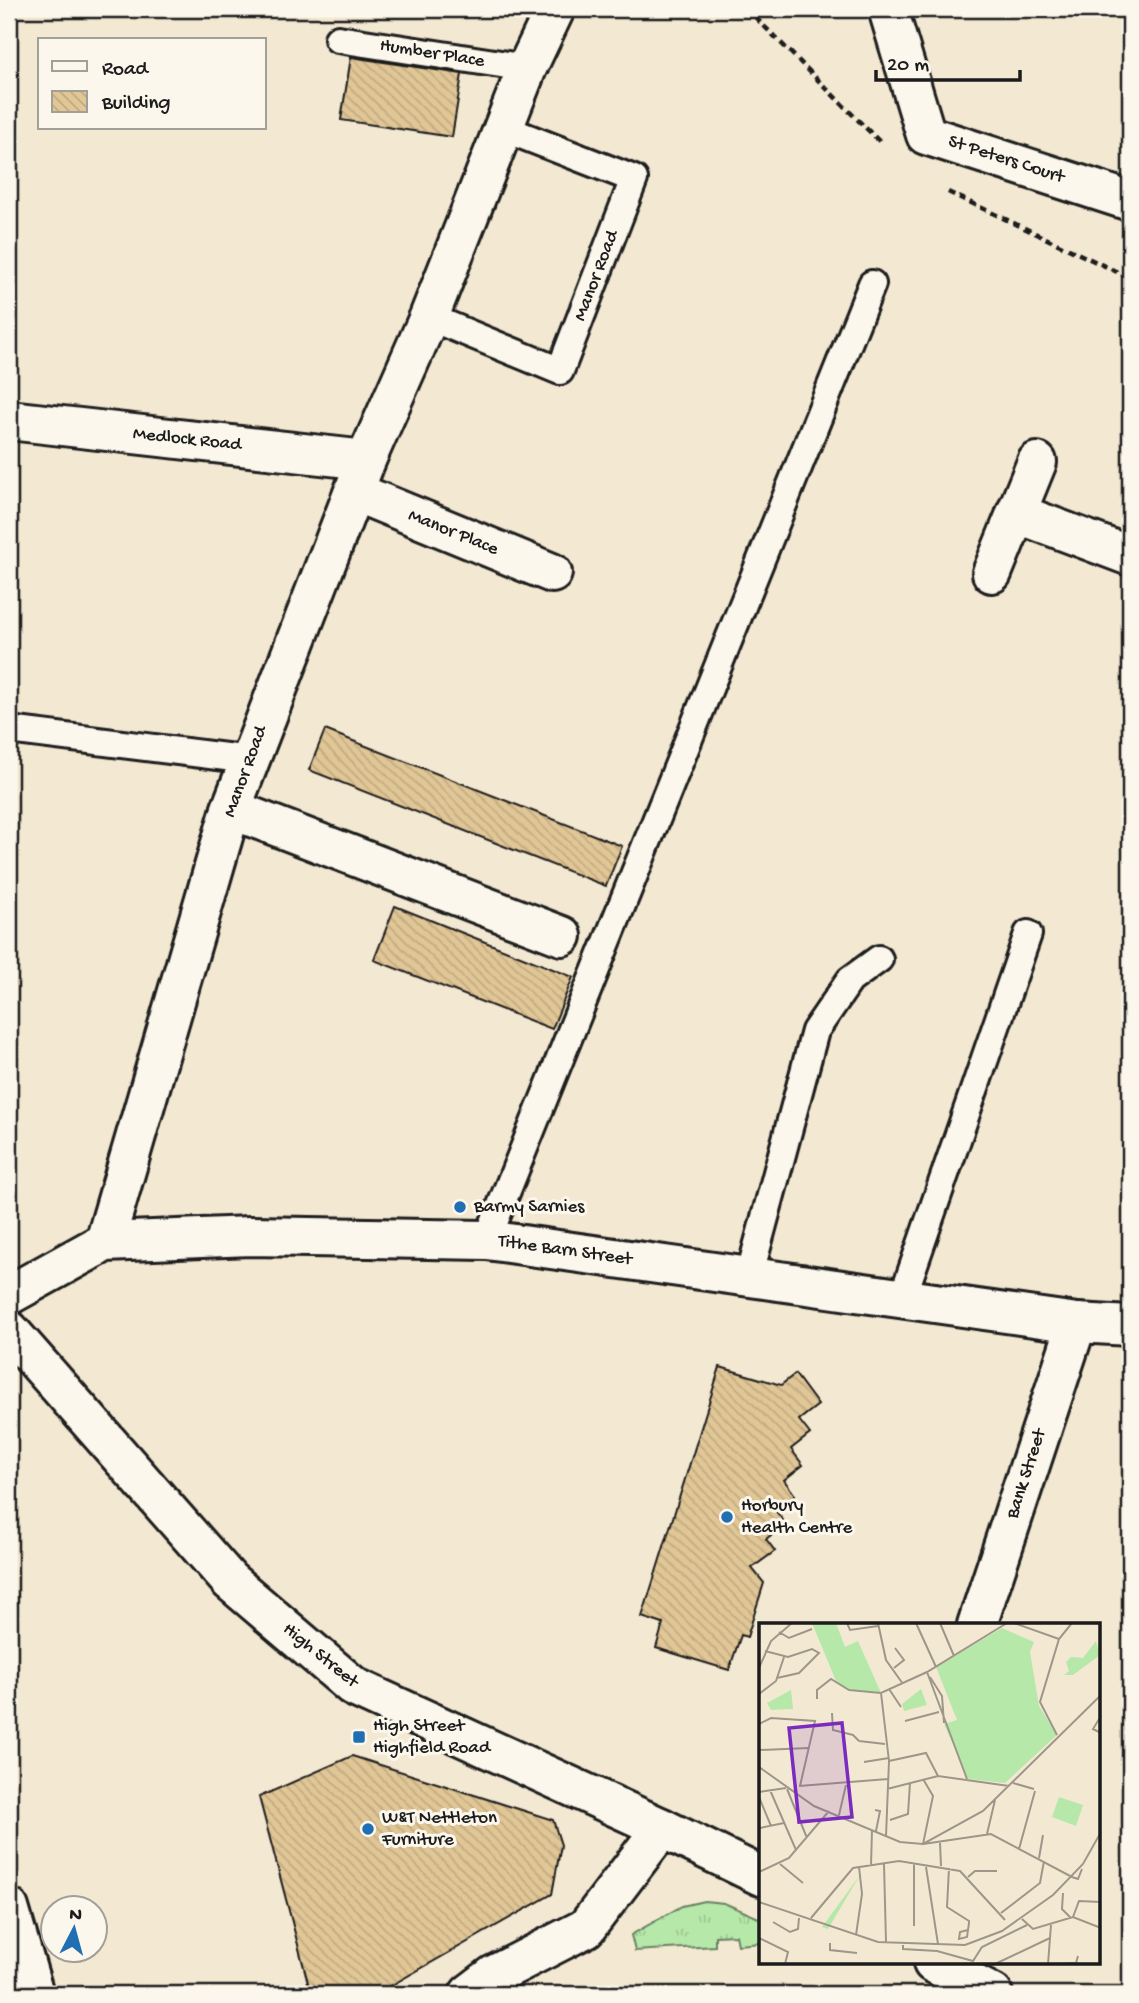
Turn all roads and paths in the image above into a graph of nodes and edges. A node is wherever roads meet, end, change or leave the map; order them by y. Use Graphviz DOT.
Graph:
graph roads {
  1 [pos="555,9"];
  2 [pos="888,9"];
  3 [pos="338,39"];
  4 [pos="527,68"];
  5 [pos="503,128"];
  6 [pos="1130,201"];
  7 [pos="872,284"];
  8 [pos="429,317"];
  9 [pos="9,420"];
  10 [pos="1037,462"];
  11 [pos="360,476"];
  12 [pos="1016,513"];
  13 [pos="1130,556"];
  14 [pos="552,573"];
  15 [pos="992,573"];
  16 [pos="9,730"];
  17 [pos="250,760"];
  18 [pos="231,809"];
  19 [pos="1028,934"];
  20 [pos="562,936"];
  21 [pos="880,959"];
  22 [pos="487,1240"];
  23 [pos="106,1242"];
  24 [pos="749,1277"];
  25 [pos="9,1295"];
  26 [pos="902,1298"];
  27 [pos="1077,1324"];
  28 [pos="1130,1326"];
  29 [pos="9,1330"];
  30 [pos="978,1623"];
  31 [pos="662,1828"];
  32 [pos="759,1875"];
  33 [pos="9,1908"];
  34 [pos="944,1976"];
  35 [pos="34,1994"];
  36 [pos="469,1994"];
  37 [pos="993,1994"];
  1 -- 4 [label="street, Manor Road"];
  2 -- 6 [label="street, St Peters Court"];
  3 -- 4 [label="lane, Humber Place"];
  4 -- 5 [label="street, Manor Road"];
  5 -- 8 [label="street, Manor Road"];
  5 -- 8 [label="lane, Manor Road"];
  7 -- 22 [label="lane"];
  8 -- 11 [label="street, Manor Road"];
  9 -- 11 [label="street, Medlock Road"];
  10 -- 12 [label="street"];
  11 -- 14 [label="street, Manor Place"];
  11 -- 17 [label="street, Manor Road"];
  12 -- 13 [label="street"];
  12 -- 15 [label="street"];
  16 -- 17 [label="lane"];
  17 -- 18 [label="street, Manor Road"];
  18 -- 20 [label="street"];
  18 -- 23 [label="street, Manor Road"];
  19 -- 26 [label="lane"];
  21 -- 24 [label="lane"];
  22 -- 23 [label="street, Tithe Barn Street"];
  22 -- 24 [label="street, Tithe Barn Street"];
  23 -- 25 [label="street, Tithe Barn Street"];
  24 -- 26 [label="street, Tithe Barn Street"];
  26 -- 27 [label="street, Tithe Barn Street"];
  27 -- 28 [label="street, Tithe Barn Street"];
  27 -- 30 [label="street, Bank Street"];
  29 -- 31 [label="street, High Street"];
  31 -- 32 [label="street, High Street"];
  31 -- 36 [label="street"];
  33 -- 35 [label="street"];
  34 -- 37 [label="street"];
}
